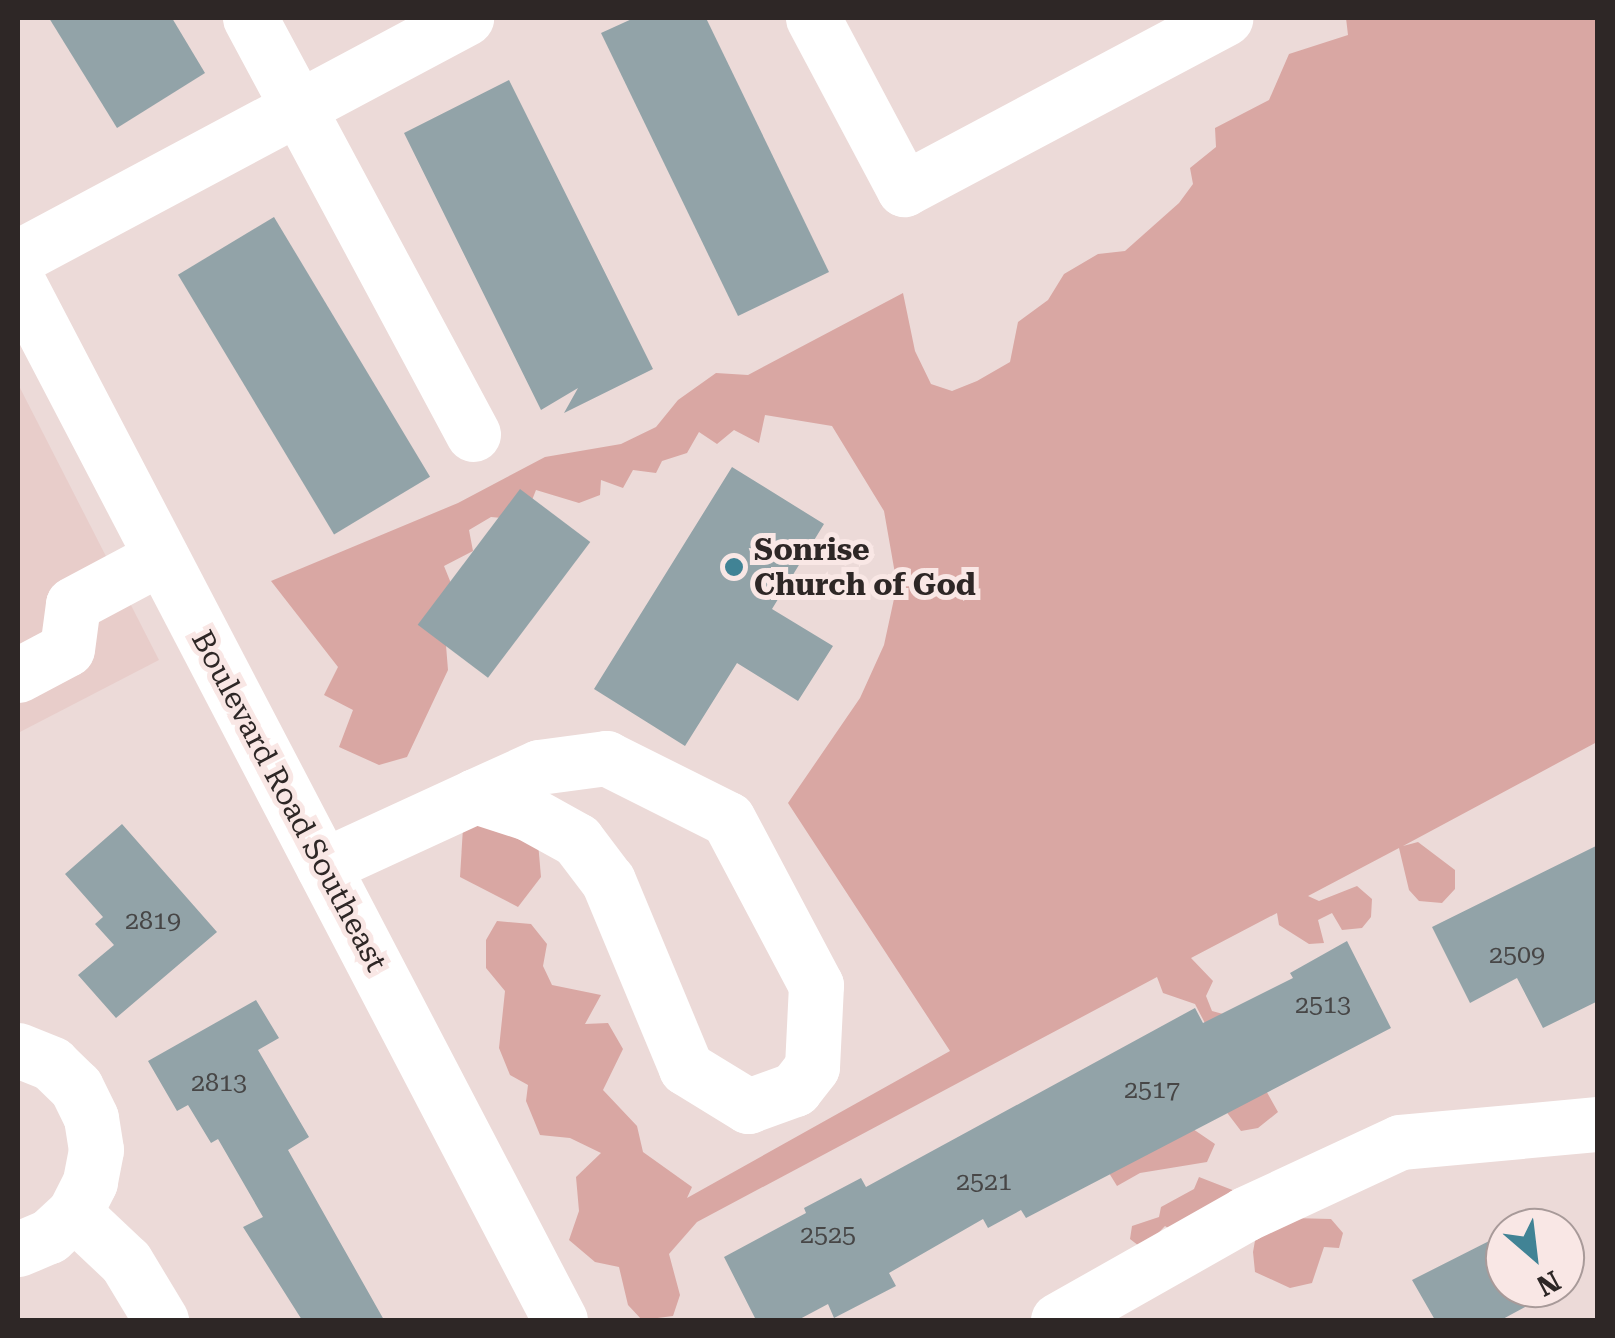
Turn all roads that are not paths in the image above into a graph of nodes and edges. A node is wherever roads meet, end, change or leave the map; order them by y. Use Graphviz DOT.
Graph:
graph roads {
  1 [pos="250,18"];
  2 [pos="466,18"];
  3 [pos="813,18"];
  4 [pos="1224,18"];
  5 [pos="298,107"];
  6 [pos="18,258"];
  7 [pos="18,282"];
  8 [pos="472,434"];
  9 [pos="161,557"];
  10 [pos="18,675"];
  11 [pos="475,796"];
  12 [pos="323,866"];
  13 [pos="18,1050"];
  14 [pos="1598,1124"];
  15 [pos="74,1212"];
  16 [pos="18,1249"];
  17 [pos="160,1320"];
  18 [pos="560,1320"];
  19 [pos="1058,1320"];
  1 -- 5 [label="street"];
  2 -- 5 [label="street"];
  3 -- 4 [label="street"];
  5 -- 6 [label="street"];
  5 -- 8 [label="street"];
  7 -- 9 [label="street, Boulevard Road Southeast"];
  9 -- 10 [label="street"];
  9 -- 12 [label="street, Boulevard Road Southeast"];
  11 -- 11 [label="street"];
  11 -- 12 [label="street"];
  12 -- 18 [label="street, Boulevard Road Southeast"];
  13 -- 15 [label="street"];
  14 -- 19 [label="street"];
  15 -- 16 [label="street"];
  15 -- 17 [label="street"];
}
